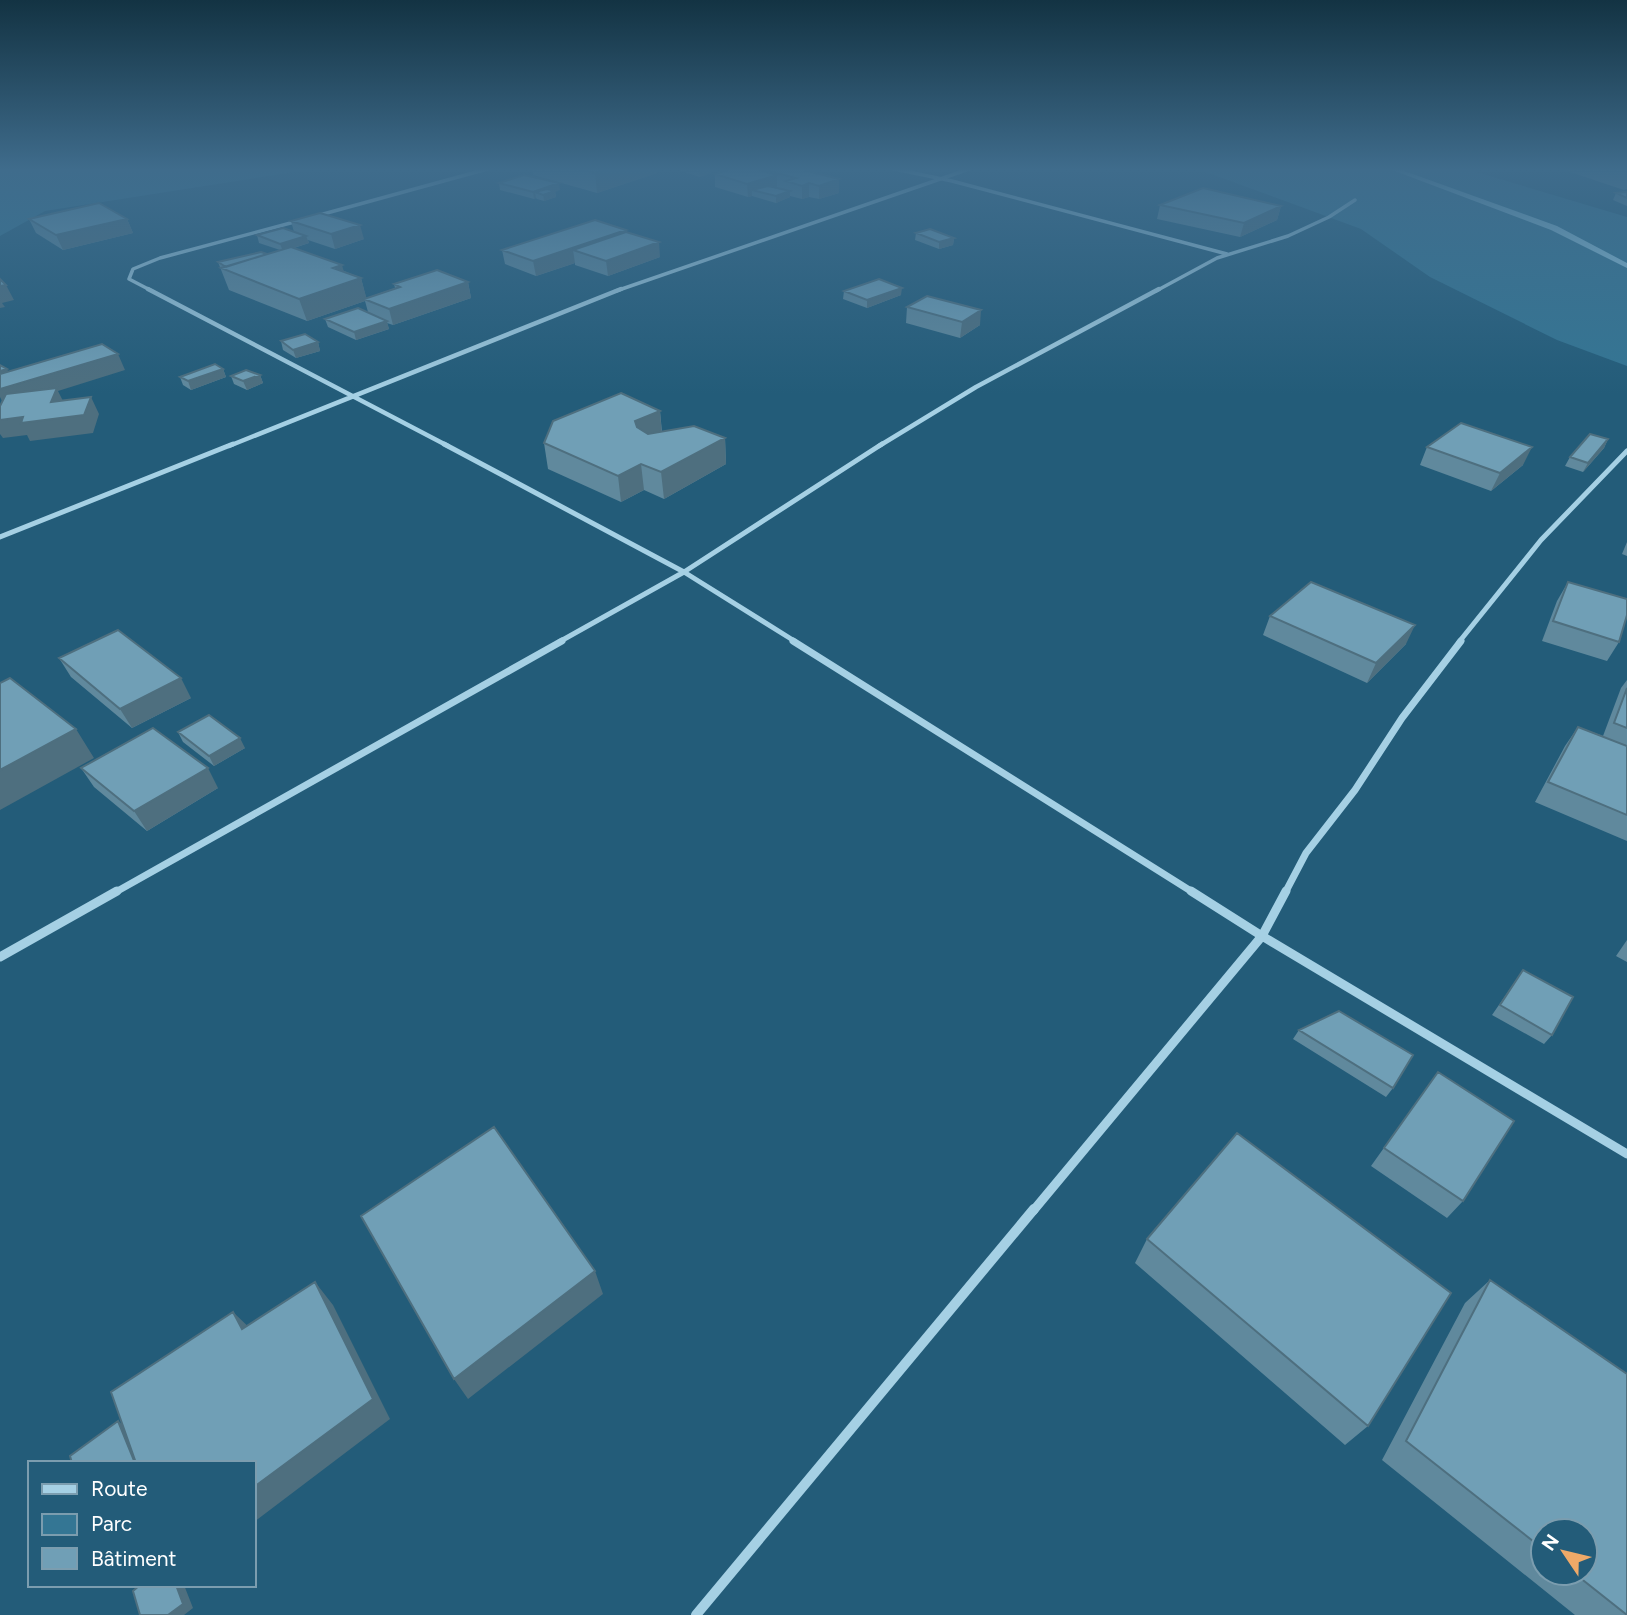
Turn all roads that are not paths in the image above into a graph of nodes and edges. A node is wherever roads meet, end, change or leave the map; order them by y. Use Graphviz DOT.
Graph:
graph roads {
  1 [pos="214,243"];
  2 [pos="758,243"];
  3 [pos="1186,243"];
  4 [pos="1263,243"];
  5 [pos="1227,254"];
  6 [pos="355,396"];
  7 [pos="1627,451"];
  8 [pos="0,537"];
  9 [pos="684,572"];
  10 [pos="1262,936"];
  11 [pos="0,957"];
  12 [pos="1627,1154"];
  13 [pos="696,1615"];
  1 -- 6 [label="street"];
  2 -- 6 [label="street"];
  3 -- 5 [label="street"];
  4 -- 5 [label="street"];
  5 -- 9 [label="street"];
  6 -- 8 [label="street"];
  6 -- 9 [label="street"];
  7 -- 10 [label="street"];
  9 -- 10 [label="street"];
  9 -- 11 [label="street"];
  10 -- 12 [label="street"];
  10 -- 13 [label="street"];
}
